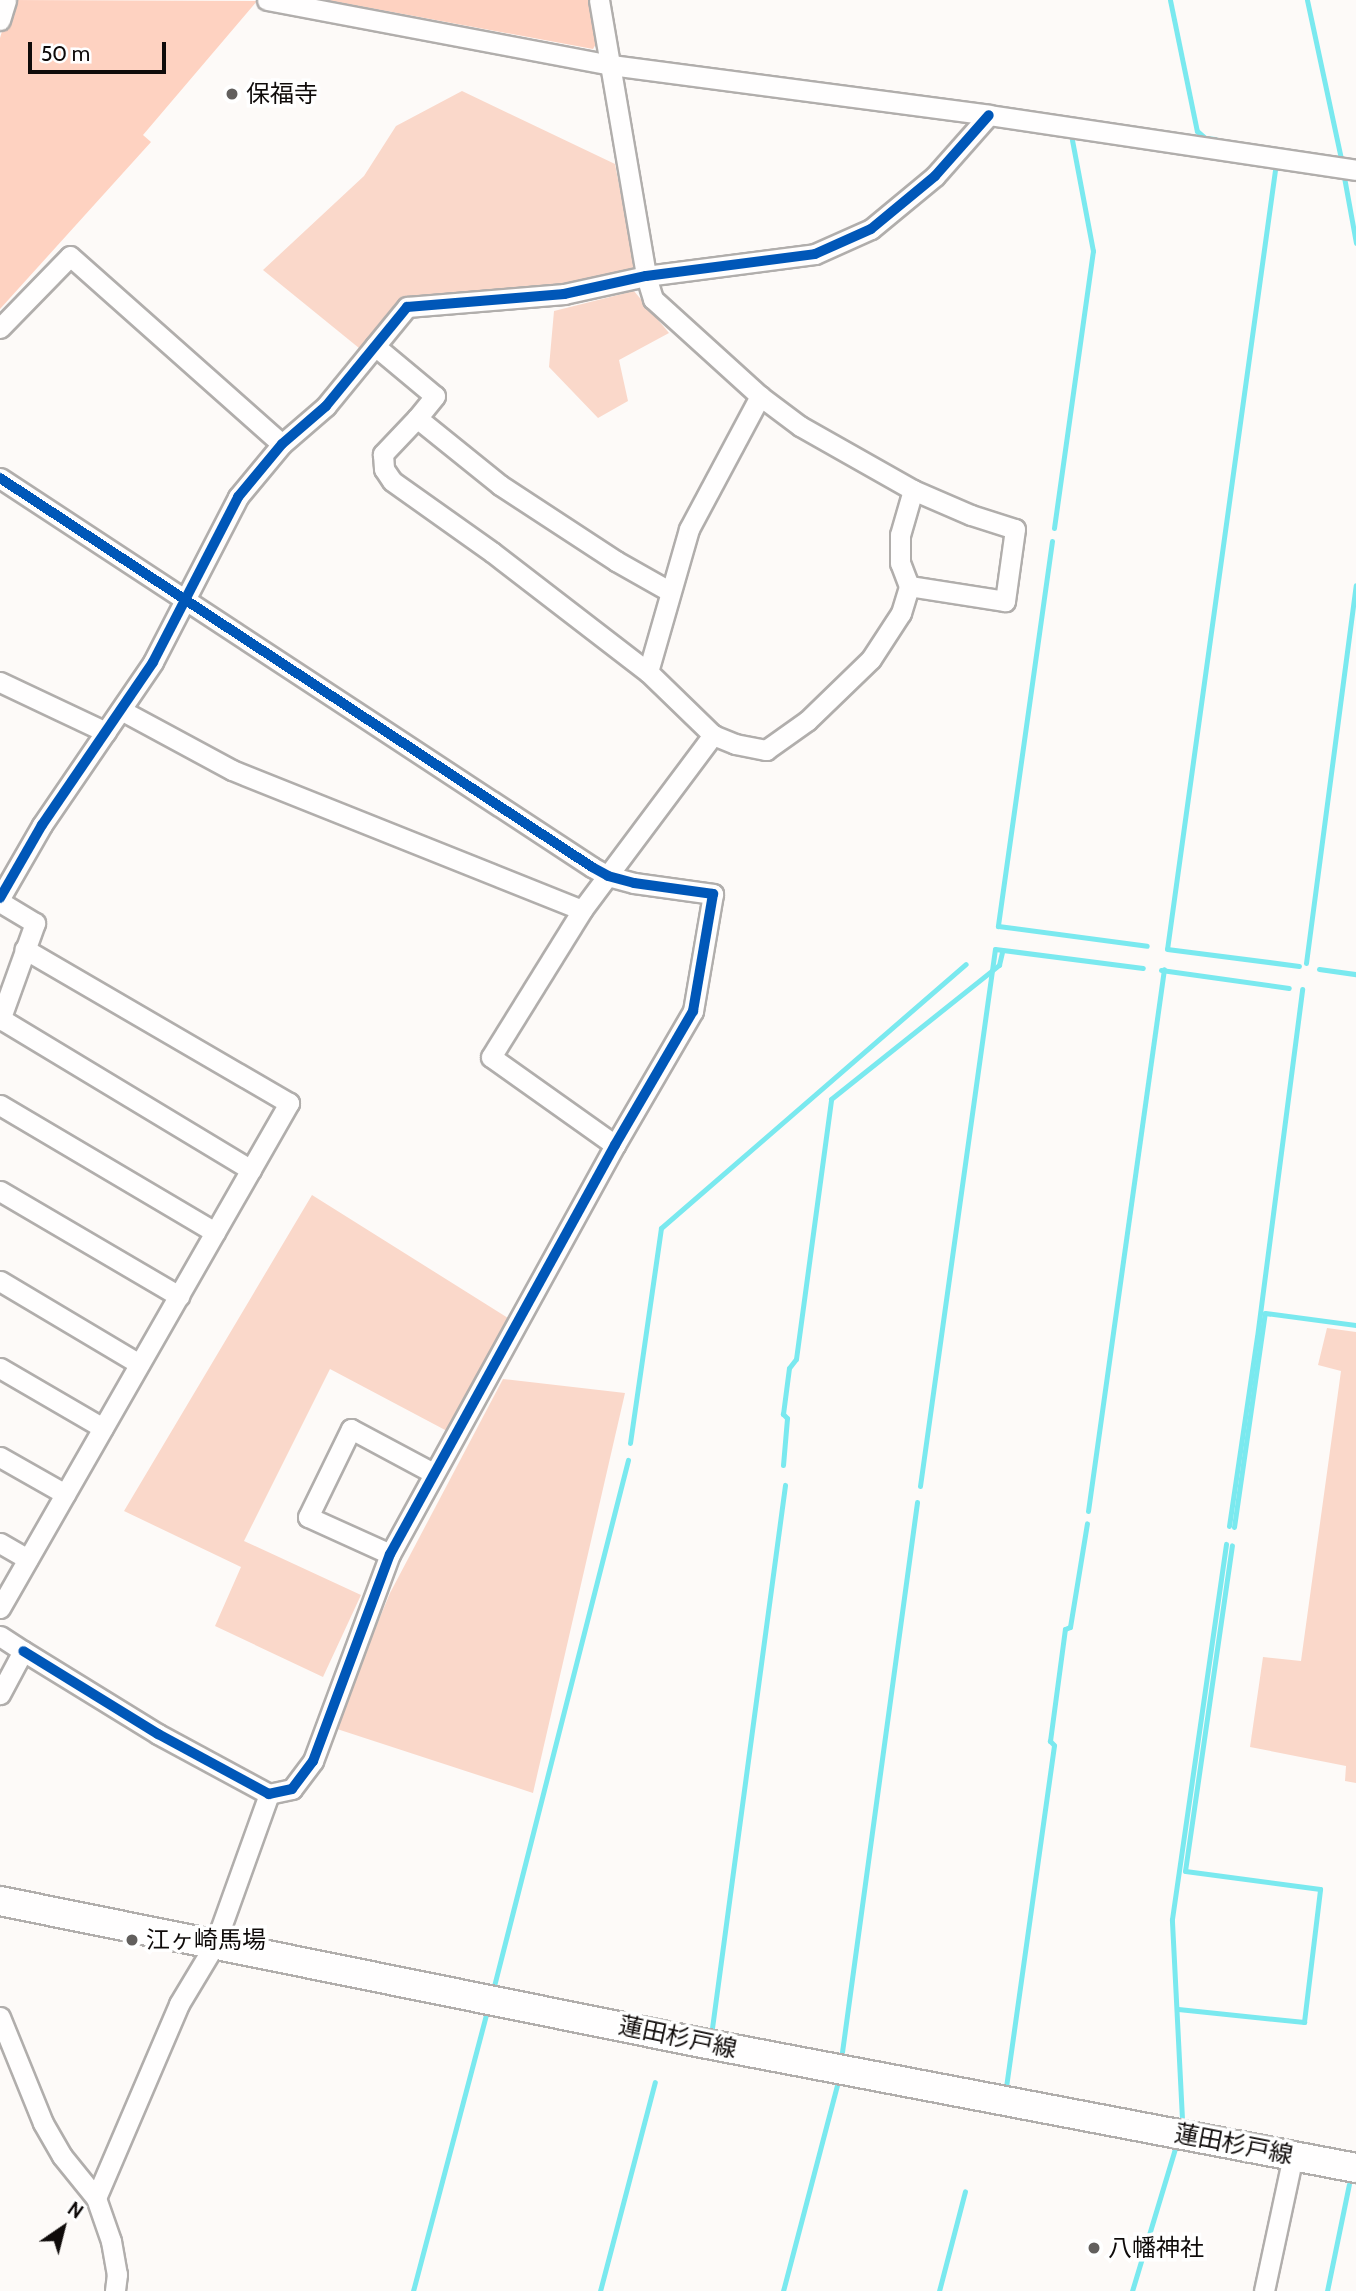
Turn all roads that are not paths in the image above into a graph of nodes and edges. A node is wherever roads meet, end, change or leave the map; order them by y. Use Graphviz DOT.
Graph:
graph roads {
  1 [pos="6,0"];
  2 [pos="267,0"];
  3 [pos="599,0"];
  4 [pos="311,4"];
  5 [pos="0,20"];
  6 [pos="611,65"];
  7 [pos="989,116"];
  8 [pos="1356,170"];
  9 [pos="646,276"];
  10 [pos="0,328"];
  11 [pos="374,346"];
  12 [pos="760,396"];
  13 [pos="417,418"];
  14 [pos="282,444"];
  15 [pos="0,478"];
  16 [pos="913,490"];
  17 [pos="909,586"];
  18 [pos="669,591"];
  19 [pos="183,599"];
  20 [pos="648,672"];
  21 [pos="0,682"];
  22 [pos="121,710"];
  23 [pos="106,732"];
  24 [pos="713,736"];
  25 [pos="608,876"];
  26 [pos="0,900"];
  27 [pos="582,910"];
  28 [pos="24,949"];
  29 [pos="0,1019"];
  30 [pos="0,1105"];
  31 [pos="615,1145"];
  32 [pos="251,1170"];
  33 [pos="0,1191"];
  34 [pos="215,1233"];
  35 [pos="0,1281"];
  36 [pos="179,1296"];
  37 [pos="139,1364"];
  38 [pos="0,1368"];
  39 [pos="103,1428"];
  40 [pos="0,1457"];
  41 [pos="433,1473"];
  42 [pos="65,1493"];
  43 [pos="0,1543"];
  44 [pos="390,1554"];
  45 [pos="28,1559"];
  46 [pos="0,1608"];
  47 [pos="0,1636"];
  48 [pos="23,1651"];
  49 [pos="0,1695"];
  50 [pos="269,1794"];
  51 [pos="0,1901"];
  52 [pos="215,1944"];
  53 [pos="0,2017"];
  54 [pos="1293,2156"];
  55 [pos="1356,2168"];
  56 [pos="96,2198"];
  57 [pos="115,2291"];
  58 [pos="1264,2291"];
  1 -- 5 [label="street"];
  2 -- 4 [label="street"];
  3 -- 6 [label="street"];
  4 -- 6 [label="street"];
  6 -- 7 [label="street"];
  6 -- 9 [label="street"];
  7 -- 8 [label="street"];
  7 -- 9 [label="street"];
  9 -- 11 [label="street"];
  9 -- 12 [label="street"];
  10 -- 14 [label="street"];
  11 -- 13 [label="street"];
  11 -- 14 [label="street"];
  12 -- 16 [label="street"];
  12 -- 18 [label="street"];
  13 -- 18 [label="street"];
  13 -- 20 [label="street"];
  14 -- 19 [label="street"];
  15 -- 19 [label="street"];
  16 -- 17 [label="street"];
  16 -- 17 [label="street"];
  17 -- 24 [label="street"];
  18 -- 20 [label="street"];
  19 -- 22 [label="street"];
  19 -- 25 [label="street"];
  20 -- 24 [label="street"];
  21 -- 23 [label="street"];
  22 -- 23 [label="street"];
  22 -- 27 [label="street"];
  23 -- 26 [label="street"];
  24 -- 25 [label="street"];
  25 -- 27 [label="street"];
  25 -- 31 [label="street"];
  26 -- 28 [label="street"];
  27 -- 31 [label="street"];
  28 -- 29 [label="street"];
  28 -- 32 [label="street"];
  29 -- 32 [label="street"];
  30 -- 34 [label="street"];
  31 -- 41 [label="street"];
  32 -- 34 [label="street"];
  33 -- 36 [label="street"];
  34 -- 36 [label="street"];
  35 -- 37 [label="street"];
  36 -- 37 [label="street"];
  37 -- 39 [label="street"];
  38 -- 39 [label="street"];
  39 -- 42 [label="street"];
  40 -- 42 [label="street"];
  41 -- 44 [label="street"];
  41 -- 44 [label="street"];
  42 -- 45 [label="street"];
  43 -- 45 [label="street"];
  44 -- 50 [label="street"];
  45 -- 46 [label="street"];
  47 -- 48 [label="street"];
  48 -- 49 [label="street"];
  48 -- 50 [label="street"];
  50 -- 52 [label="street"];
  51 -- 52 [label="main road, 蓮田杉戸線"];
  52 -- 54 [label="main road, 蓮田杉戸線"];
  52 -- 56 [label="street"];
  53 -- 56 [label="street"];
  54 -- 55 [label="main road, 蓮田杉戸線"];
  54 -- 58 [label="street"];
  56 -- 57 [label="street"];
}
